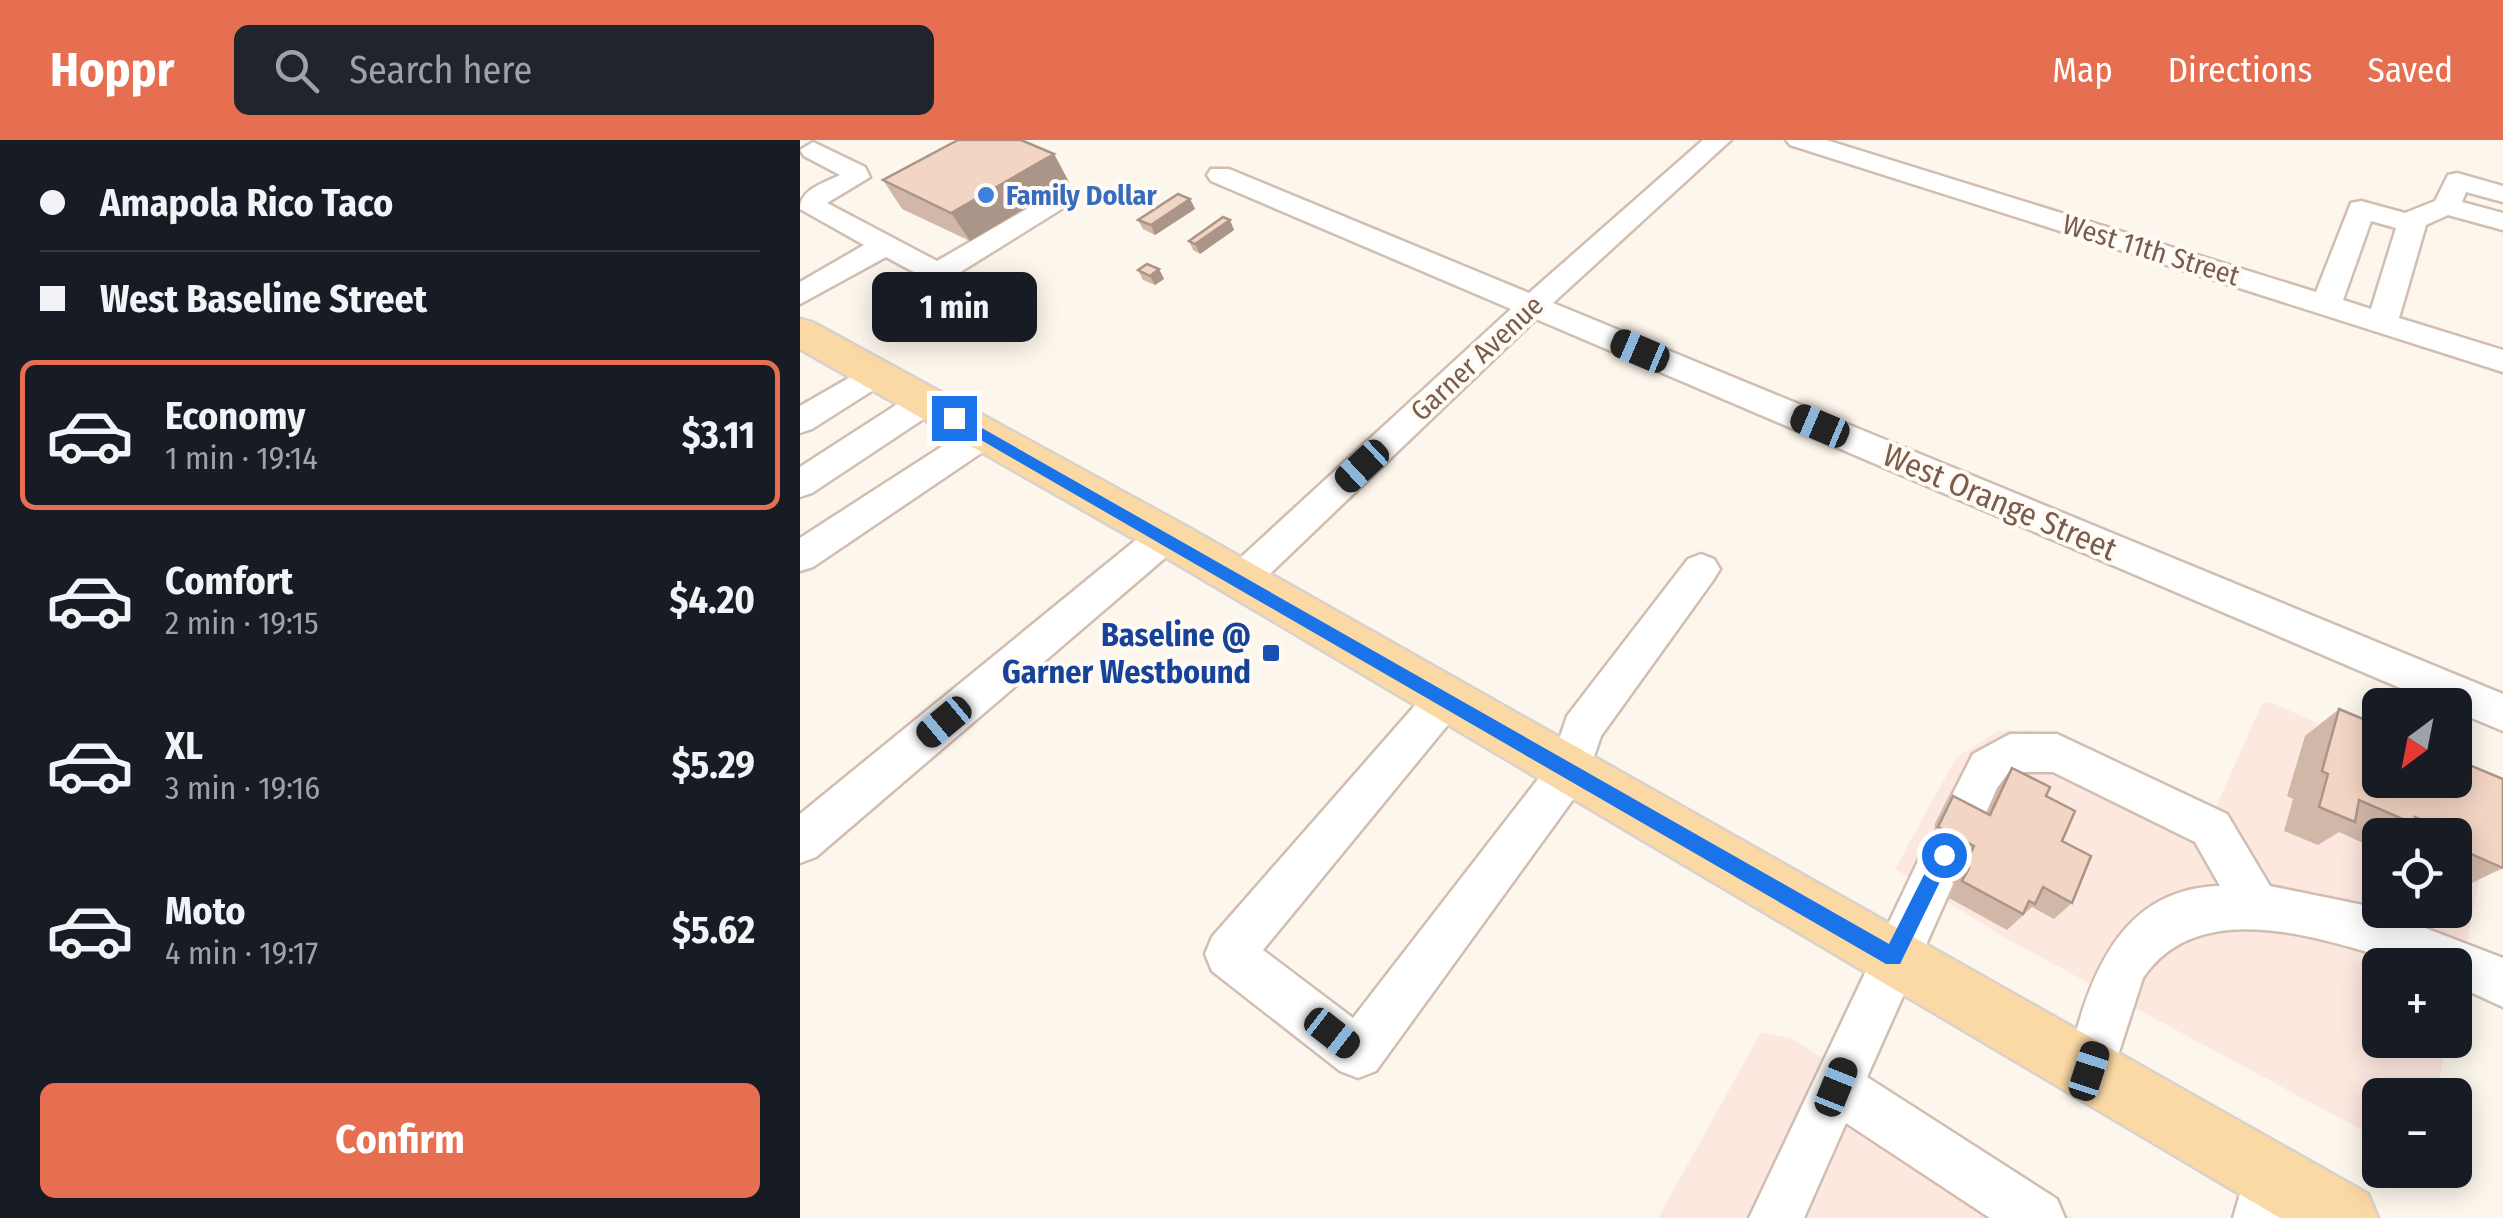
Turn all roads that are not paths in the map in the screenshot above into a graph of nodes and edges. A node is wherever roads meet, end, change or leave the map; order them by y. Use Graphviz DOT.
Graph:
graph roads {
  1 [pos="1718,140"];
  2 [pos="1800,140"];
  3 [pos="815,149"];
  4 [pos="1220,175"];
  5 [pos="2503,194"];
  6 [pos="1054,205"];
  7 [pos="2446,206"];
  8 [pos="2503,222"];
  9 [pos="2412,224"];
  10 [pos="886,245"];
  11 [pos="800,295"];
  12 [pos="2326,305"];
  13 [pos="1532,306"];
  14 [pos="2382,322"];
  15 [pos="800,332"];
  16 [pos="2503,360"];
  17 [pos="875,374"];
  18 [pos="925,402"];
  19 [pos="800,421"];
  20 [pos="984,435"];
  21 [pos="800,484"];
  22 [pos="1166,536"];
  23 [pos="800,557"];
  24 [pos="1700,569"];
  25 [pos="1240,580"];
  26 [pos="1446,698"];
  27 [pos="2503,713"];
  28 [pos="1570,770"];
  29 [pos="800,842"];
  30 [pos="2256,906"];
  31 [pos="1893,957"];
  32 [pos="2503,982"];
  33 [pos="2089,1071"];
  34 [pos="1836,1087"];
  35 [pos="2265,1197"];
  36 [pos="1776,1218"];
  37 [pos="2038,1218"];
  38 [pos="2344,1218"];
  1 -- 13 [label="street, Garner Avenue"];
  2 -- 12 [label="street, West 11th Street"];
  3 -- 10 [label="street"];
  4 -- 13 [label="street, West Orange Street"];
  5 -- 7 [label="street"];
  6 -- 10 [label="street"];
  7 -- 8 [label="street"];
  7 -- 9 [label="street"];
  9 -- 12 [label="street"];
  9 -- 14 [label="street"];
  10 -- 11 [label="street"];
  12 -- 14 [label="street, West 11th Street"];
  13 -- 25 [label="street, Garner Avenue"];
  13 -- 27 [label="street, West Orange Street"];
  14 -- 16 [label="street, West 11th Street"];
  15 -- 17 [label="main road"];
  17 -- 18 [label="main road"];
  17 -- 19 [label="street"];
  18 -- 20 [label="main road"];
  18 -- 21 [label="street"];
  20 -- 22 [label="main road"];
  20 -- 23 [label="street"];
  22 -- 25 [label="main road"];
  22 -- 29 [label="street"];
  24 -- 28 [label="street"];
  25 -- 26 [label="main road"];
  26 -- 28 [label="main road"];
  26 -- 28 [label="street"];
  28 -- 31 [label="main road"];
  30 -- 31 [label="street"];
  30 -- 32 [label="street"];
  30 -- 33 [label="street"];
  31 -- 33 [label="main road"];
  31 -- 34 [label="street"];
  33 -- 35 [label="main road"];
  34 -- 36 [label="street"];
  34 -- 37 [label="street"];
  35 -- 38 [label="main road"];
}
